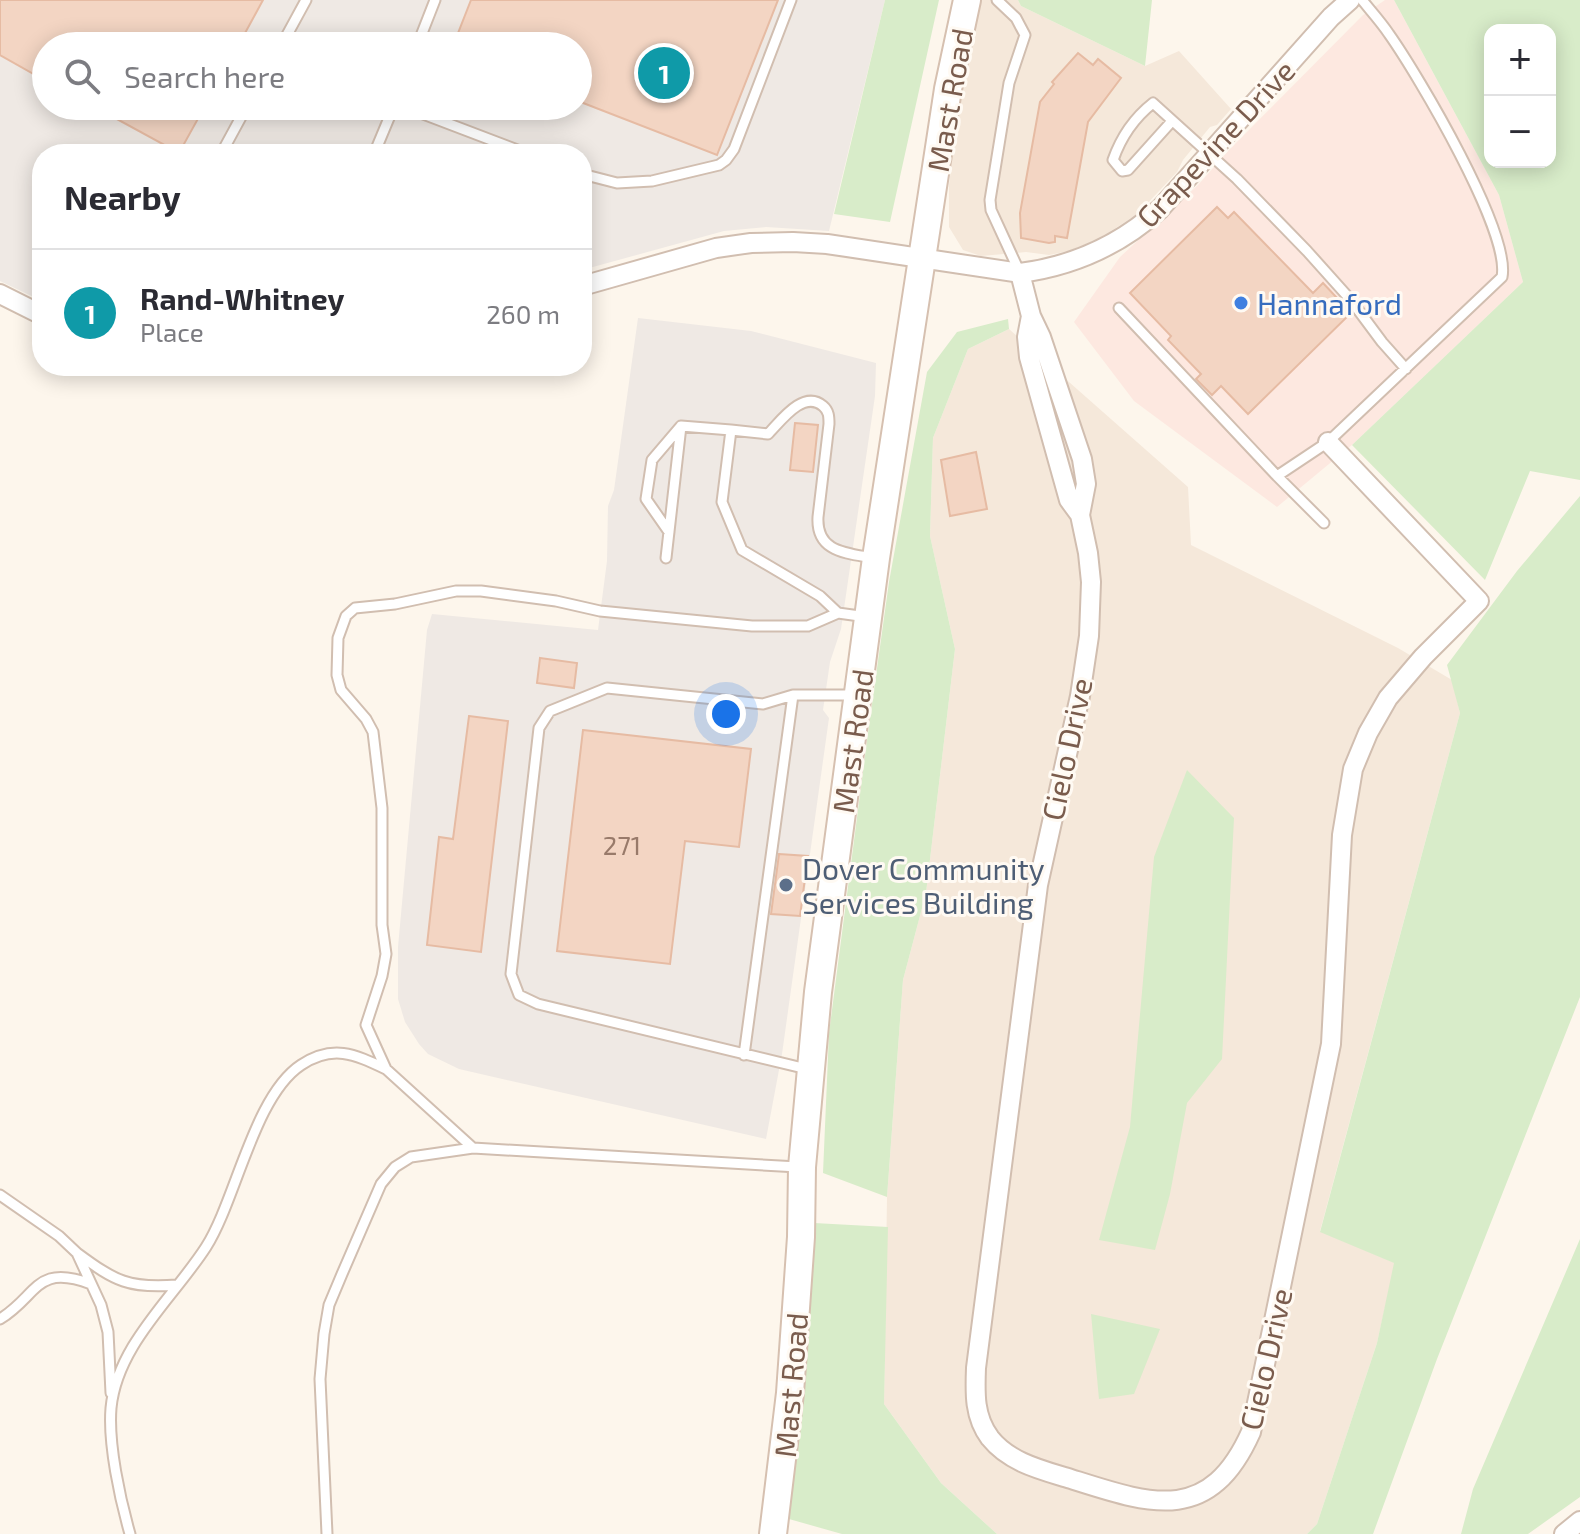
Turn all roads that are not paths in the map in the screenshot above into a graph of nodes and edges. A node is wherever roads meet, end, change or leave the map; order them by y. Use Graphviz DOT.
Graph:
graph roads {
  1 [pos="306,0"];
  2 [pos="435,0"];
  3 [pos="791,0"];
  4 [pos="967,0"];
  5 [pos="997,0"];
  6 [pos="1350,0"];
  7 [pos="1362,0"];
  8 [pos="289,32"];
  9 [pos="422,32"];
  10 [pos="239,120"];
  11 [pos="388,120"];
  12 [pos="439,120"];
  13 [pos="1172,121"];
  14 [pos="226,144"];
  15 [pos="378,144"];
  16 [pos="502,144"];
  17 [pos="1210,153"];
  18 [pos="592,177"];
  19 [pos="923,258"];
  20 [pos="1020,273"];
  21 [pos="592,283"];
  22 [pos="0,294"];
  23 [pos="1119,308"];
  24 [pos="32,310"];
  25 [pos="1406,369"];
  26 [pos="681,426"];
  27 [pos="731,430"];
  28 [pos="1328,442"];
  29 [pos="1277,476"];
  30 [pos="1324,523"];
  31 [pos="669,532"];
  32 [pos="666,558"];
  33 [pos="876,558"];
  34 [pos="838,613"];
  35 [pos="868,617"];
  36 [pos="793,695"];
  37 [pos="858,695"];
  38 [pos="744,1055"];
  39 [pos="386,1069"];
  40 [pos="810,1070"];
  41 [pos="473,1148"];
  42 [pos="802,1167"];
  43 [pos="0,1195"];
  44 [pos="77,1253"];
  45 [pos="91,1284"];
  46 [pos="177,1285"];
  47 [pos="0,1319"];
  48 [pos="111,1408"];
  49 [pos="1580,1521"];
  50 [pos="130,1534"];
  51 [pos="327,1534"];
  52 [pos="773,1534"];
  53 [pos="1564,1534"];
  1 -- 8 [label="lane"];
  2 -- 9 [label="lane"];
  3 -- 18 [label="lane"];
  4 -- 19 [label="street, Mast Road"];
  5 -- 20 [label="lane"];
  6 -- 17 [label="street, Grapevine Drive"];
  7 -- 25 [label="lane"];
  10 -- 14 [label="lane"];
  11 -- 15 [label="lane"];
  12 -- 16 [label="lane"];
  13 -- 13 [label="lane"];
  13 -- 17 [label="lane"];
  17 -- 20 [label="street, Grapevine Drive"];
  17 -- 25 [label="lane"];
  19 -- 20 [label="street, Grapevine Drive"];
  19 -- 21 [label="street, Grapevine Drive"];
  19 -- 33 [label="street, Mast Road"];
  20 -- 28 [label="street, Cielo Drive"];
  22 -- 24 [label="street"];
  23 -- 29 [label="lane"];
  25 -- 28 [label="lane"];
  26 -- 27 [label="lane"];
  26 -- 31 [label="lane"];
  26 -- 31 [label="lane"];
  27 -- 33 [label="lane"];
  27 -- 34 [label="lane"];
  28 -- 29 [label="lane"];
  29 -- 30 [label="lane"];
  31 -- 32 [label="lane"];
  33 -- 35 [label="street, Mast Road"];
  34 -- 35 [label="lane"];
  34 -- 39 [label="lane"];
  35 -- 37 [label="street, Mast Road"];
  36 -- 37 [label="lane"];
  36 -- 38 [label="lane"];
  36 -- 38 [label="lane"];
  37 -- 40 [label="street, Mast Road"];
  38 -- 40 [label="lane"];
  39 -- 41 [label="lane"];
  39 -- 46 [label="lane"];
  40 -- 42 [label="street, Mast Road"];
  41 -- 42 [label="lane"];
  41 -- 51 [label="lane"];
  42 -- 52 [label="street, Mast Road"];
  43 -- 44 [label="lane"];
  44 -- 45 [label="lane"];
  44 -- 46 [label="lane"];
  45 -- 47 [label="lane"];
  45 -- 48 [label="lane"];
  46 -- 48 [label="lane"];
  48 -- 50 [label="lane"];
  49 -- 53 [label="street"];
}
